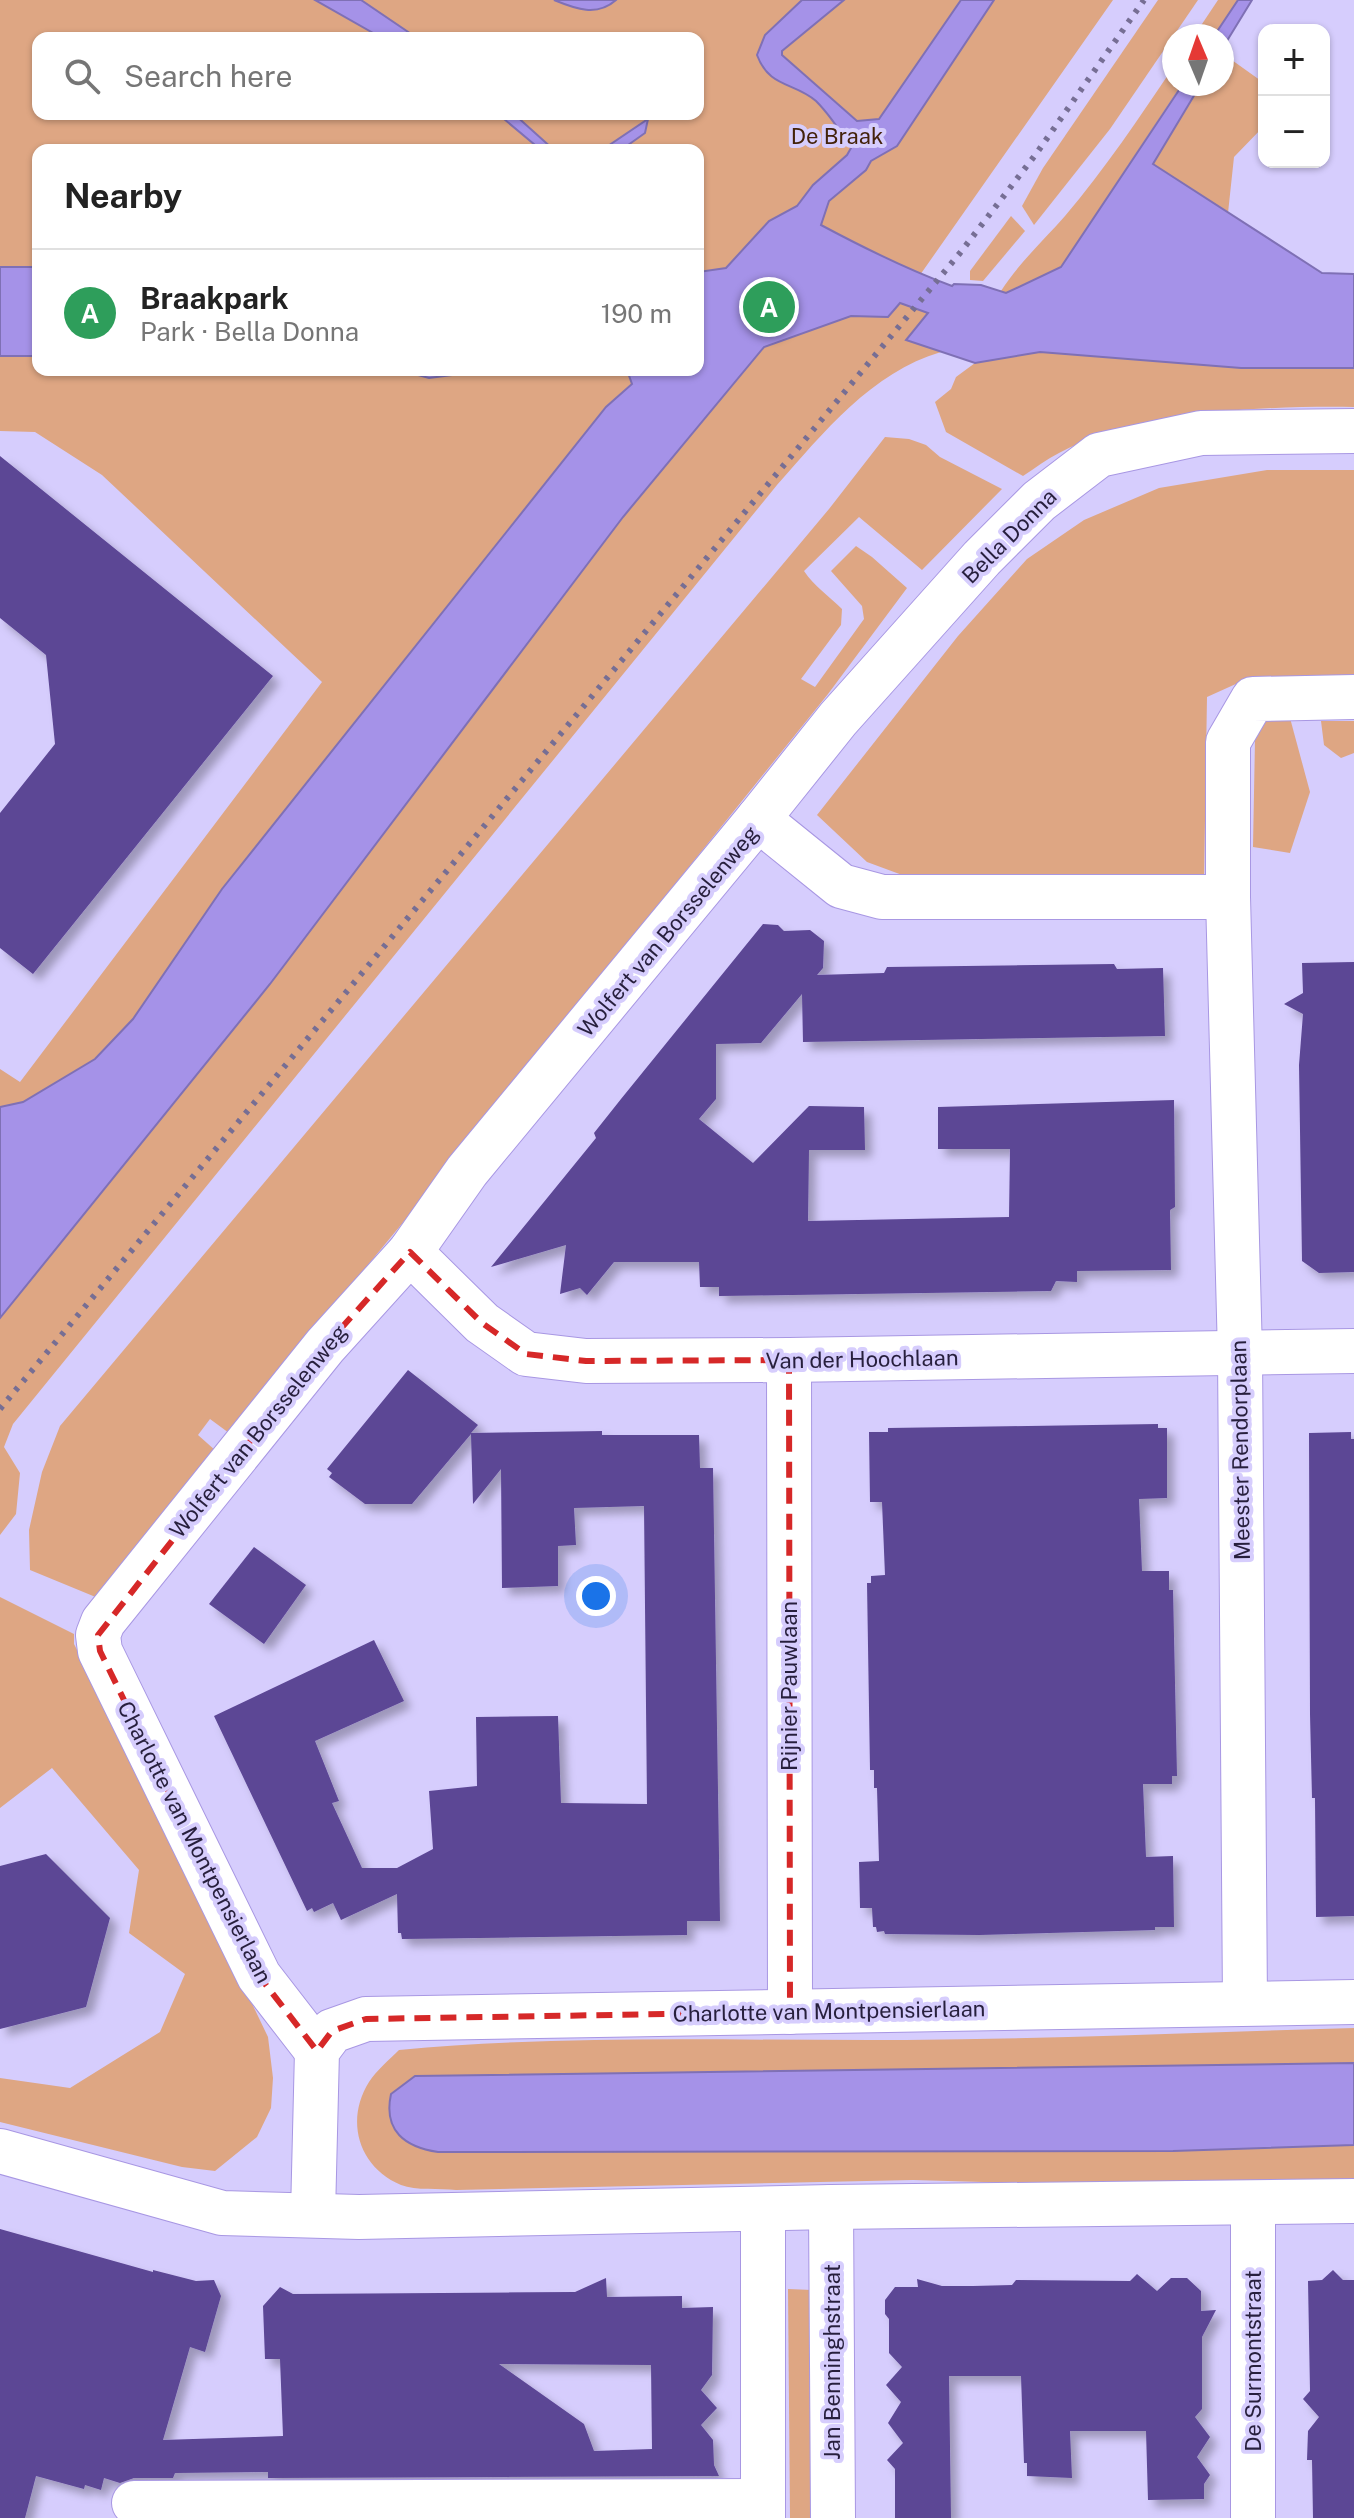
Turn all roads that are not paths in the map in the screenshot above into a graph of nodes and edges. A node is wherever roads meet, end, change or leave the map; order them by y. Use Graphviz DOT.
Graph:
graph roads {
  1 [pos="1354,431"];
  2 [pos="1354,697"];
  3 [pos="758,819"];
  4 [pos="1228,897"];
  5 [pos="410,1252"];
  6 [pos="1354,1351"];
  7 [pos="1240,1354"];
  8 [pos="789,1360"];
  9 [pos="103,1622"];
  10 [pos="1354,2002"];
  11 [pos="1245,2003"];
  12 [pos="790,2012"];
  13 [pos="317,2051"];
  14 [pos="0,2151"];
  15 [pos="1354,2201"];
  16 [pos="1253,2203"];
  17 [pos="831,2207"];
  18 [pos="763,2209"];
  19 [pos="313,2214"];
  20 [pos="134,2503"];
  21 [pos="763,2510"];
  22 [pos="833,2518"];
  23 [pos="1253,2518"];
  1 -- 3 [label="street, Bella Donna"];
  2 -- 4 [label="street"];
  3 -- 4 [label="street, Wolfert van Borsselenweg"];
  3 -- 5 [label="street, Wolfert van Borsselenweg"];
  4 -- 7 [label="street, Meester Rendorplaan"];
  5 -- 8 [label="street, Van der Hoochlaan"];
  5 -- 9 [label="street, Wolfert van Borsselenweg"];
  6 -- 7 [label="street, Van der Hoochlaan"];
  7 -- 8 [label="street, Van der Hoochlaan"];
  7 -- 11 [label="street, Meester Rendorplaan"];
  8 -- 12 [label="street, Rijnier Pauwlaan"];
  9 -- 13 [label="street, Charlotte van Montpensierlaan"];
  10 -- 11 [label="street, Charlotte van Montpensierlaan"];
  11 -- 12 [label="street, Charlotte van Montpensierlaan"];
  12 -- 13 [label="street, Charlotte van Montpensierlaan"];
  13 -- 19 [label="street"];
  14 -- 19 [label="street"];
  15 -- 16 [label="street"];
  16 -- 17 [label="street"];
  16 -- 23 [label="street, De Surmontstraat"];
  17 -- 18 [label="street"];
  17 -- 22 [label="street, Jan Benninghstraat"];
  18 -- 19 [label="street"];
  18 -- 21 [label="street"];
  20 -- 21 [label="street"];
}
